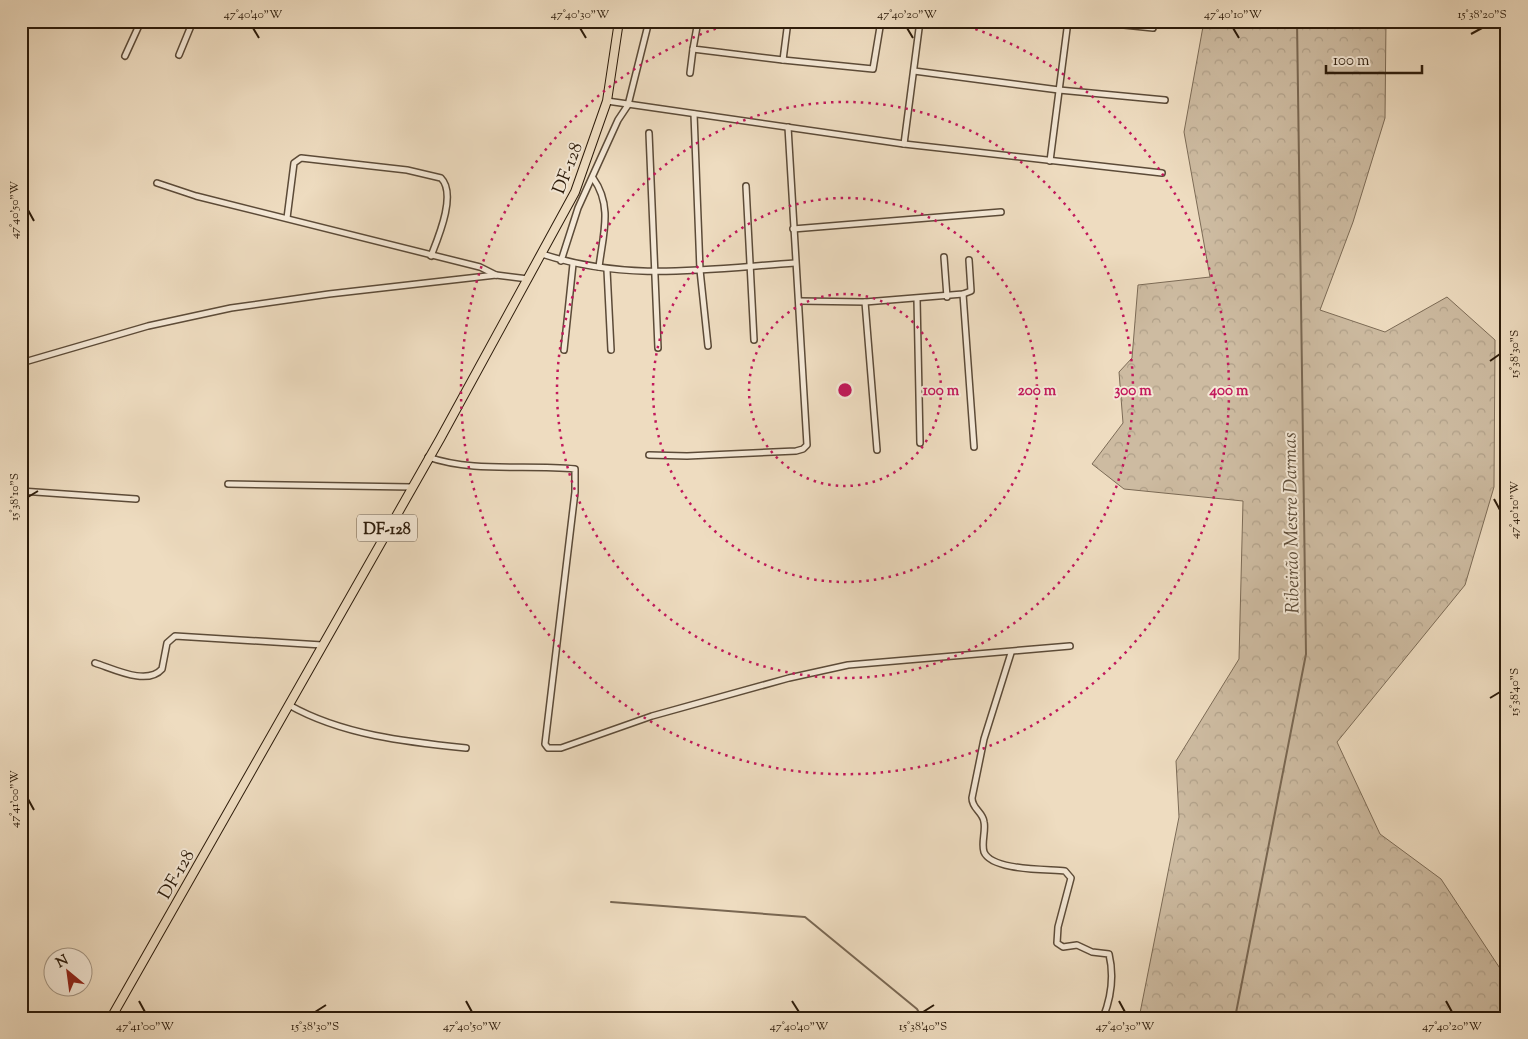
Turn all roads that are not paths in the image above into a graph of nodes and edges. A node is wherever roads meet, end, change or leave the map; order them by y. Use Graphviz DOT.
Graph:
graph roads {
  1 [pos="141,21"];
  2 [pos="193,21"];
  3 [pos="619,21"];
  4 [pos="649,21"];
  5 [pos="698,21"];
  6 [pos="788,21"];
  7 [pos="881,21"];
  8 [pos="920,21"];
  9 [pos="1068,21"];
  10 [pos="1085,21"];
  11 [pos="1153,21"];
  12 [pos="693,49"];
  13 [pos="179,54"];
  14 [pos="125,56"];
  15 [pos="783,60"];
  16 [pos="914,71"];
  17 [pos="690,73"];
  18 [pos="1059,90"];
  19 [pos="1165,100"];
  20 [pos="607,101"];
  21 [pos="628,105"];
  22 [pos="694,114"];
  23 [pos="788,127"];
  24 [pos="648,133"];
  25 [pos="904,144"];
  26 [pos="1050,161"];
  27 [pos="1162,173"];
  28 [pos="593,178"];
  29 [pos="157,183"];
  30 [pos="746,186"];
  31 [pos="1000,212"];
  32 [pos="286,218"];
  33 [pos="793,229"];
  34 [pos="542,254"];
  35 [pos="432,256"];
  36 [pos="944,258"];
  37 [pos="561,260"];
  38 [pos="969,260"];
  39 [pos="795,263"];
  40 [pos="573,264"];
  41 [pos="752,266"];
  42 [pos="599,267"];
  43 [pos="607,270"];
  44 [pos="700,270"];
  45 [pos="654,273"];
  46 [pos="496,275"];
  47 [pos="528,278"];
  48 [pos="963,294"];
  49 [pos="947,297"];
  50 [pos="917,299"];
  51 [pos="800,301"];
  52 [pos="865,302"];
  53 [pos="754,340"];
  54 [pos="708,346"];
  55 [pos="658,348"];
  56 [pos="564,350"];
  57 [pos="611,350"];
  58 [pos="21,363"];
  59 [pos="920,443"];
  60 [pos="974,447"];
  61 [pos="877,450"];
  62 [pos="649,455"];
  63 [pos="428,457"];
  64 [pos="228,484"];
  65 [pos="411,487"];
  66 [pos="21,491"];
  67 [pos="136,499"];
  68 [pos="322,644"];
  69 [pos="1070,646"];
  70 [pos="1011,653"];
  71 [pos="95,663"];
  72 [pos="288,705"];
  73 [pos="466,748"];
  74 [pos="111,1018"];
  75 [pos="1103,1018"];
  1 -- 14 [label="street"];
  2 -- 13 [label="street"];
  3 -- 20 [label="main road, DF-128 / DF-128"];
  4 -- 21 [label="street"];
  5 -- 12 [label="street"];
  6 -- 15 [label="street"];
  7 -- 15 [label="street"];
  8 -- 16 [label="street"];
  9 -- 18 [label="street"];
  10 -- 11 [label="street"];
  12 -- 15 [label="street"];
  12 -- 17 [label="street"];
  16 -- 18 [label="street"];
  16 -- 25 [label="street"];
  18 -- 19 [label="street"];
  18 -- 26 [label="street"];
  20 -- 21 [label="street"];
  20 -- 34 [label="main road, DF-128 / DF-128"];
  21 -- 22 [label="street"];
  21 -- 28 [label="street"];
  22 -- 23 [label="street"];
  22 -- 44 [label="street"];
  23 -- 25 [label="street"];
  23 -- 33 [label="street"];
  24 -- 45 [label="street"];
  25 -- 26 [label="street"];
  26 -- 27 [label="street"];
  28 -- 37 [label="street"];
  28 -- 42 [label="street"];
  29 -- 32 [label="street"];
  30 -- 41 [label="street"];
  31 -- 33 [label="street"];
  32 -- 35 [label="street"];
  32 -- 35 [label="street"];
  33 -- 39 [label="street"];
  34 -- 37 [label="street"];
  34 -- 47 [label="main road, DF-128 / DF-128"];
  35 -- 46 [label="street"];
  36 -- 49 [label="street"];
  37 -- 40 [label="street"];
  38 -- 48 [label="street"];
  39 -- 41 [label="street"];
  39 -- 51 [label="street"];
  40 -- 42 [label="street"];
  40 -- 56 [label="street"];
  41 -- 44 [label="street"];
  41 -- 53 [label="street"];
  42 -- 43 [label="street"];
  43 -- 45 [label="street"];
  43 -- 57 [label="street"];
  44 -- 45 [label="street"];
  44 -- 54 [label="street"];
  45 -- 55 [label="street"];
  46 -- 47 [label="street"];
  46 -- 58 [label="street"];
  47 -- 63 [label="main road, DF-128 / DF-128"];
  48 -- 49 [label="street"];
  48 -- 60 [label="street"];
  49 -- 50 [label="street"];
  50 -- 52 [label="street"];
  50 -- 59 [label="street"];
  51 -- 52 [label="street"];
  51 -- 62 [label="street"];
  52 -- 61 [label="street"];
  63 -- 65 [label="main road, DF-128 / DF-128"];
  63 -- 70 [label="street"];
  64 -- 65 [label="street"];
  65 -- 68 [label="main road, DF-128 / DF-128"];
  66 -- 67 [label="street"];
  68 -- 71 [label="street"];
  68 -- 72 [label="main road, DF-128 / DF-128"];
  69 -- 70 [label="street"];
  70 -- 75 [label="street"];
  72 -- 73 [label="street"];
  72 -- 74 [label="main road, DF-128 / DF-128"];
}
